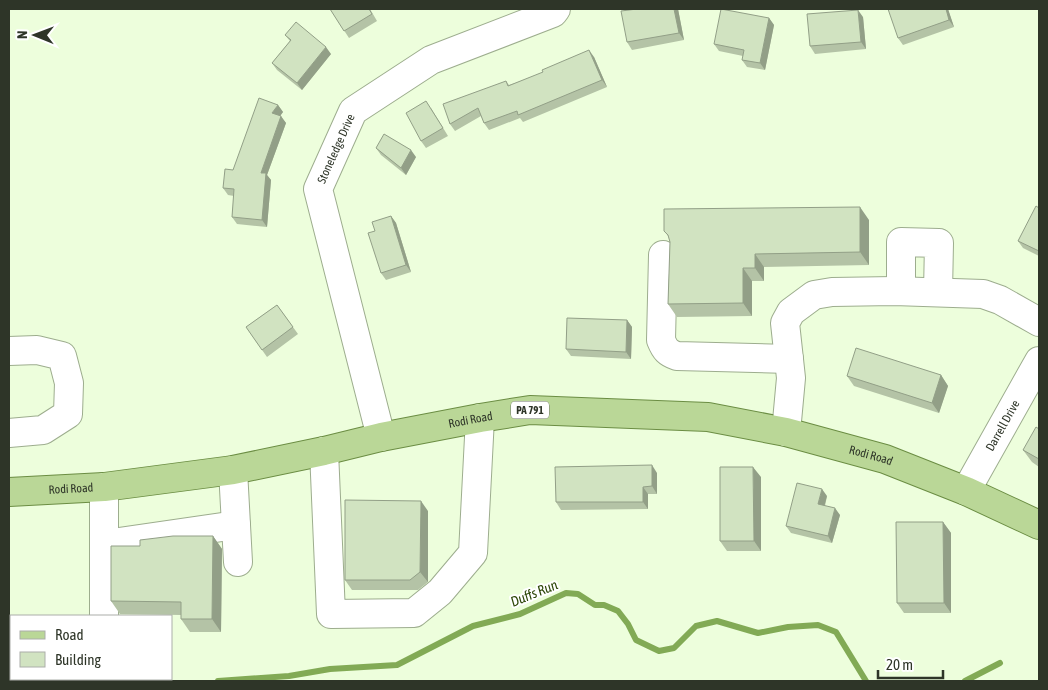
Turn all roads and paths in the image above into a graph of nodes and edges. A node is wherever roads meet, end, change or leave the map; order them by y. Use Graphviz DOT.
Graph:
graph roads {
  1 [pos="556,9"];
  2 [pos="663,255"];
  3 [pos="901,291"];
  4 [pos="938,292"];
  5 [pos="1039,322"];
  6 [pos="9,351"];
  7 [pos="789,359"];
  8 [pos="1039,361"];
  9 [pos="480,418"];
  10 [pos="786,432"];
  11 [pos="9,433"];
  12 [pos="381,437"];
  13 [pos="324,451"];
  14 [pos="233,470"];
  15 [pos="104,488"];
  16 [pos="966,491"];
  17 [pos="9,492"];
  18 [pos="236,525"];
  19 [pos="1039,525"];
  20 [pos="104,544"];
  21 [pos="238,562"];
  22 [pos="104,615"];
  1 -- 12 [label="street, Stoneledge Drive"];
  2 -- 7 [label="street"];
  3 -- 4 [label="street"];
  3 -- 4 [label="street"];
  3 -- 7 [label="street"];
  4 -- 5 [label="street"];
  6 -- 11 [label="street"];
  7 -- 10 [label="street"];
  8 -- 16 [label="street, Darrell Drive"];
  9 -- 10 [label="main road, Rodi Road / PA 791"];
  9 -- 12 [label="main road, Rodi Road / PA 791"];
  9 -- 13 [label="street"];
  10 -- 16 [label="main road, Rodi Road / PA 791"];
  12 -- 13 [label="main road, Rodi Road / PA 791"];
  13 -- 14 [label="main road, Rodi Road / PA 791"];
  14 -- 15 [label="main road, Rodi Road / PA 791"];
  14 -- 18 [label="street"];
  15 -- 17 [label="main road, Rodi Road / PA 791"];
  15 -- 20 [label="street"];
  16 -- 19 [label="main road, Rodi Road / PA 791"];
  18 -- 20 [label="street"];
  18 -- 21 [label="street"];
  20 -- 22 [label="street"];
}
